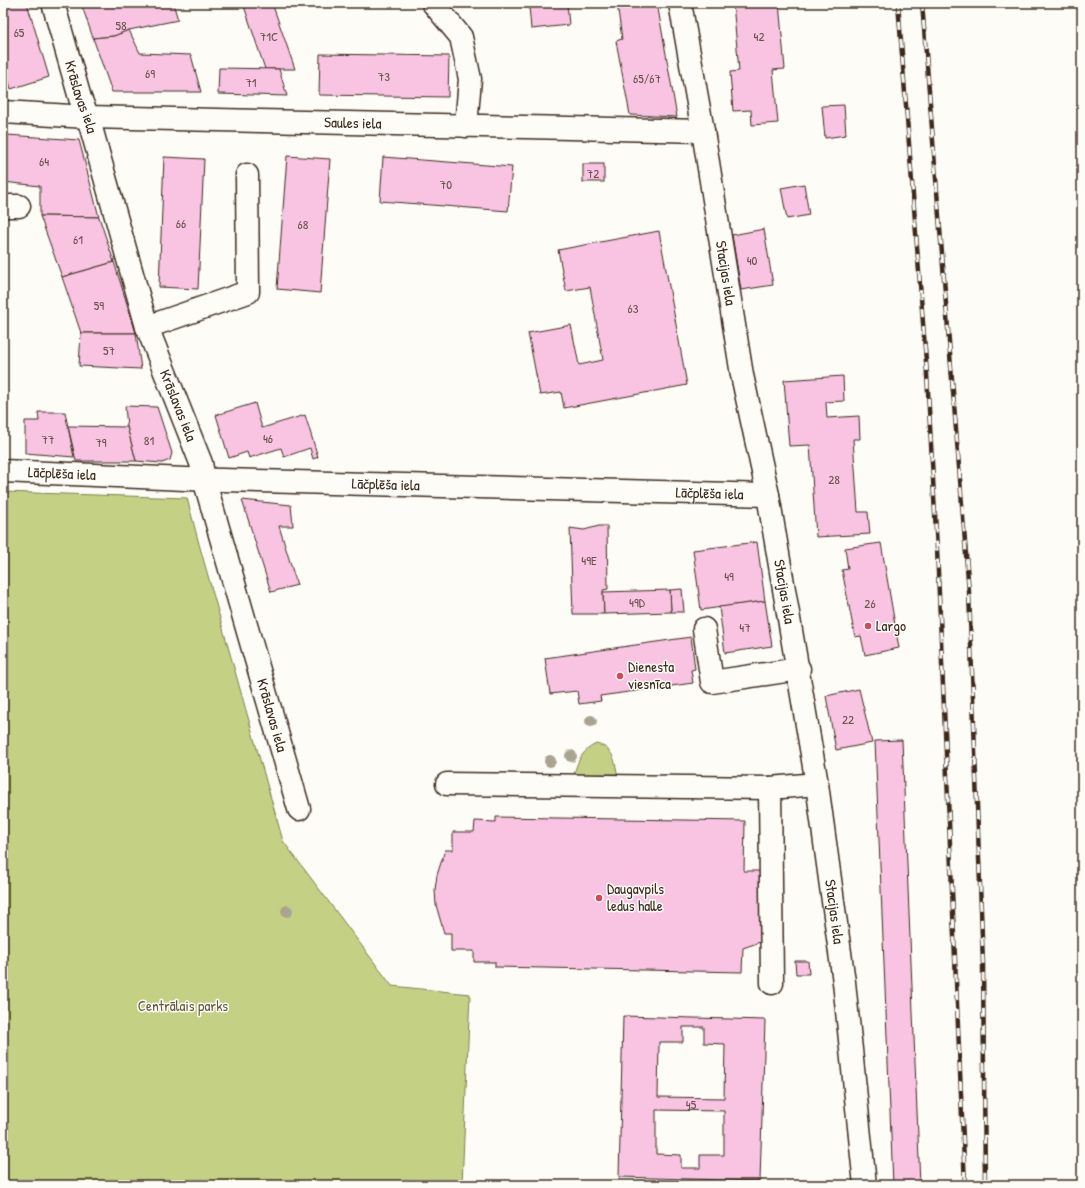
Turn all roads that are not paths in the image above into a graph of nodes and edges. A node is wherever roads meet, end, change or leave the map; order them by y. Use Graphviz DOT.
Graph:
graph roads {
  1 [pos="53,3"];
  2 [pos="433,3"];
  3 [pos="680,3"];
  4 [pos="3,112"];
  5 [pos="88,117"];
  6 [pos="466,126"];
  7 [pos="703,131"];
  8 [pos="247,175"];
  9 [pos="147,327"];
  10 [pos="3,471"];
  11 [pos="204,479"];
  12 [pos="768,495"];
  13 [pos="704,629"];
  14 [pos="798,669"];
  15 [pos="447,784"];
  16 [pos="817,784"];
  17 [pos="770,788"];
  18 [pos="299,809"];
  19 [pos="772,983"];
  20 [pos="865,1185"];
  1 -- 5 [label="street, Krāslavas iela"];
  2 -- 6 [label="street"];
  3 -- 7 [label="street, Stacijas iela"];
  4 -- 5 [label="street, Saules iela"];
  5 -- 6 [label="street, Saules iela"];
  5 -- 9 [label="street, Krāslavas iela"];
  6 -- 7 [label="street, Saules iela"];
  7 -- 12 [label="street, Stacijas iela"];
  8 -- 9 [label="street"];
  9 -- 11 [label="street, Krāslavas iela"];
  10 -- 11 [label="street, Lāčplēša iela"];
  11 -- 12 [label="street, Lāčplēša iela"];
  11 -- 18 [label="street, Krāslavas iela"];
  12 -- 14 [label="street, Stacijas iela"];
  13 -- 14 [label="street"];
  14 -- 16 [label="street, Stacijas iela"];
  15 -- 17 [label="street"];
  16 -- 17 [label="street"];
  16 -- 20 [label="street, Stacijas iela"];
  17 -- 19 [label="street"];
}
